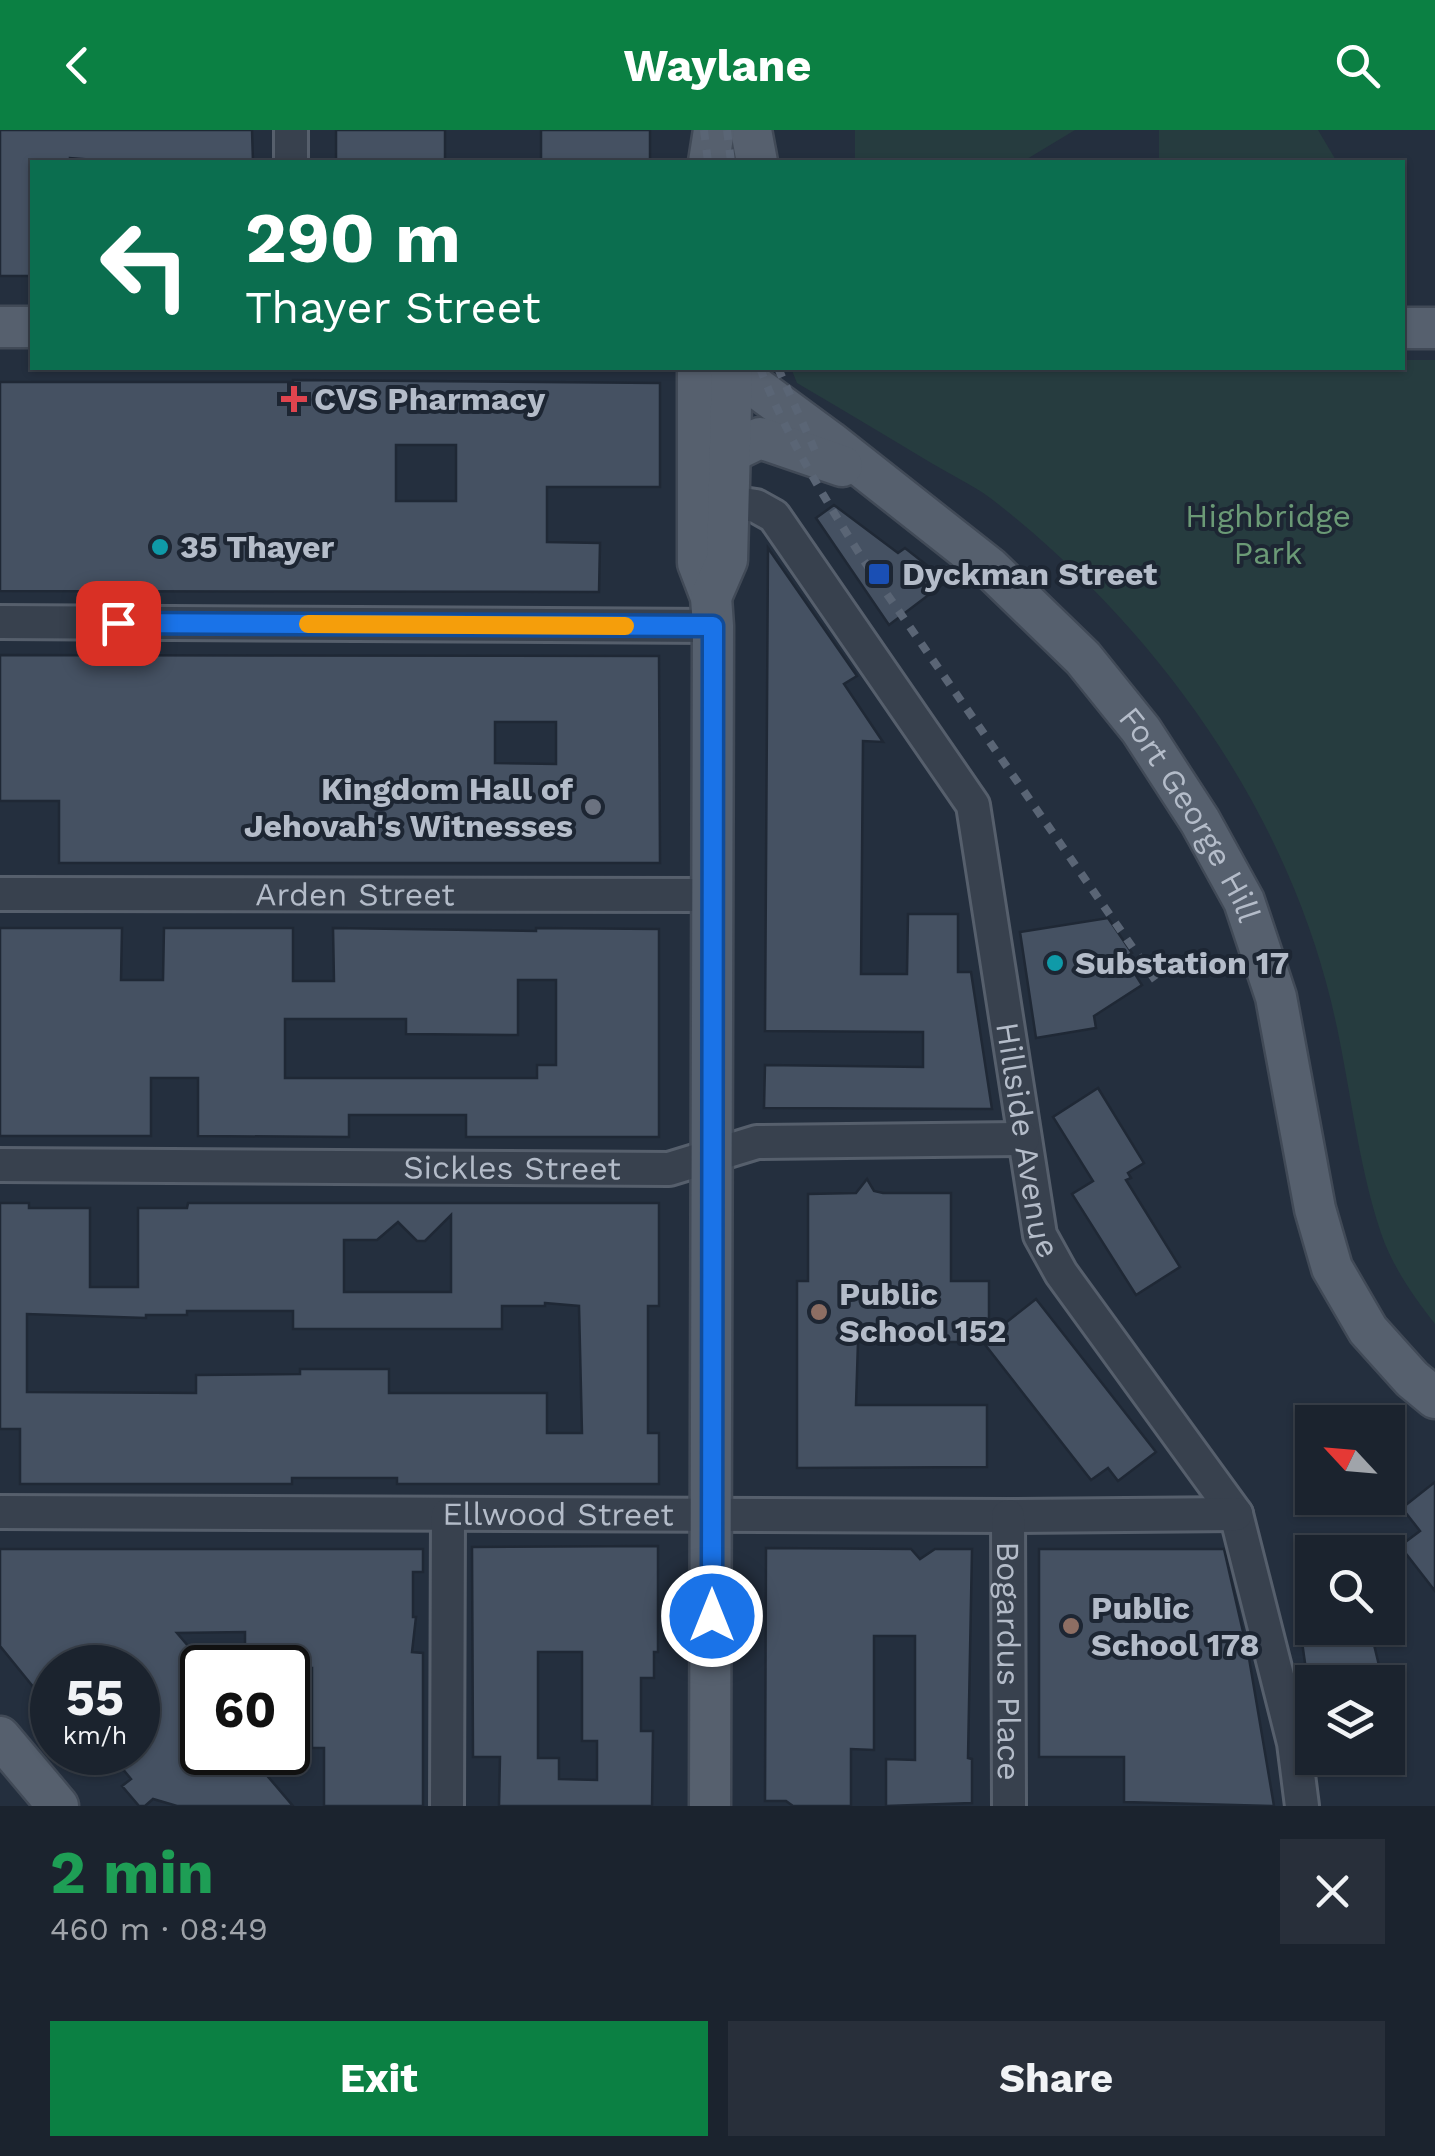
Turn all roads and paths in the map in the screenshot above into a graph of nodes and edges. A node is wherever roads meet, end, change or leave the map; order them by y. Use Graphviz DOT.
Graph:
graph roads {
  1 [pos="291,130"];
  2 [pos="721,143"];
  3 [pos="291,160"];
  4 [pos="753,160"];
  5 [pos="30,327"];
  6 [pos="0,328"];
  7 [pos="1405,328"];
  8 [pos="1435,328"];
  9 [pos="723,370"];
  10 [pos="723,370"];
  11 [pos="726,370"];
  12 [pos="729,453"];
  13 [pos="876,478"];
  14 [pos="729,502"];
  15 [pos="712,611"];
  16 [pos="0,622"];
  17 [pos="0,894"];
  18 [pos="711,895"];
  19 [pos="1023,1138"];
  20 [pos="712,1153"];
  21 [pos="0,1165"];
  22 [pos="1435,1398"];
  23 [pos="0,1512"];
  24 [pos="1236,1514"];
  25 [pos="448,1515"];
  26 [pos="712,1515"];
  27 [pos="1008,1516"];
  28 [pos="0,1737"];
  29 [pos="58,1806"];
  30 [pos="448,1806"];
  31 [pos="710,1806"];
  32 [pos="1009,1806"];
  33 [pos="1302,1806"];
  1 -- 3 [label="street"];
  2 -- 4 [label="main road"];
  5 -- 6 [label="main road"];
  7 -- 8 [label="main road"];
  9 -- 12 [label="main road"];
  10 -- 15 [label="main road"];
  11 -- 13 [label="main road, Fort George Hill"];
  12 -- 13 [label="main road"];
  12 -- 14 [label="main road"];
  13 -- 22 [label="main road, Fort George Hill"];
  14 -- 15 [label="main road"];
  14 -- 19 [label="street, Hillside Avenue"];
  15 -- 16 [label="street"];
  15 -- 18 [label="main road"];
  17 -- 18 [label="street, Arden Street"];
  18 -- 20 [label="main road"];
  19 -- 20 [label="street, Sickles Street"];
  19 -- 24 [label="street, Hillside Avenue"];
  20 -- 21 [label="street, Sickles Street"];
  20 -- 26 [label="main road"];
  23 -- 25 [label="street, Ellwood Street"];
  24 -- 27 [label="street, Ellwood Street"];
  24 -- 33 [label="street, Hillside Avenue"];
  25 -- 26 [label="street, Ellwood Street"];
  25 -- 30 [label="street"];
  26 -- 27 [label="street, Ellwood Street"];
  26 -- 31 [label="main road"];
  27 -- 32 [label="street, Bogardus Place"];
  28 -- 29 [label="main road"];
}
